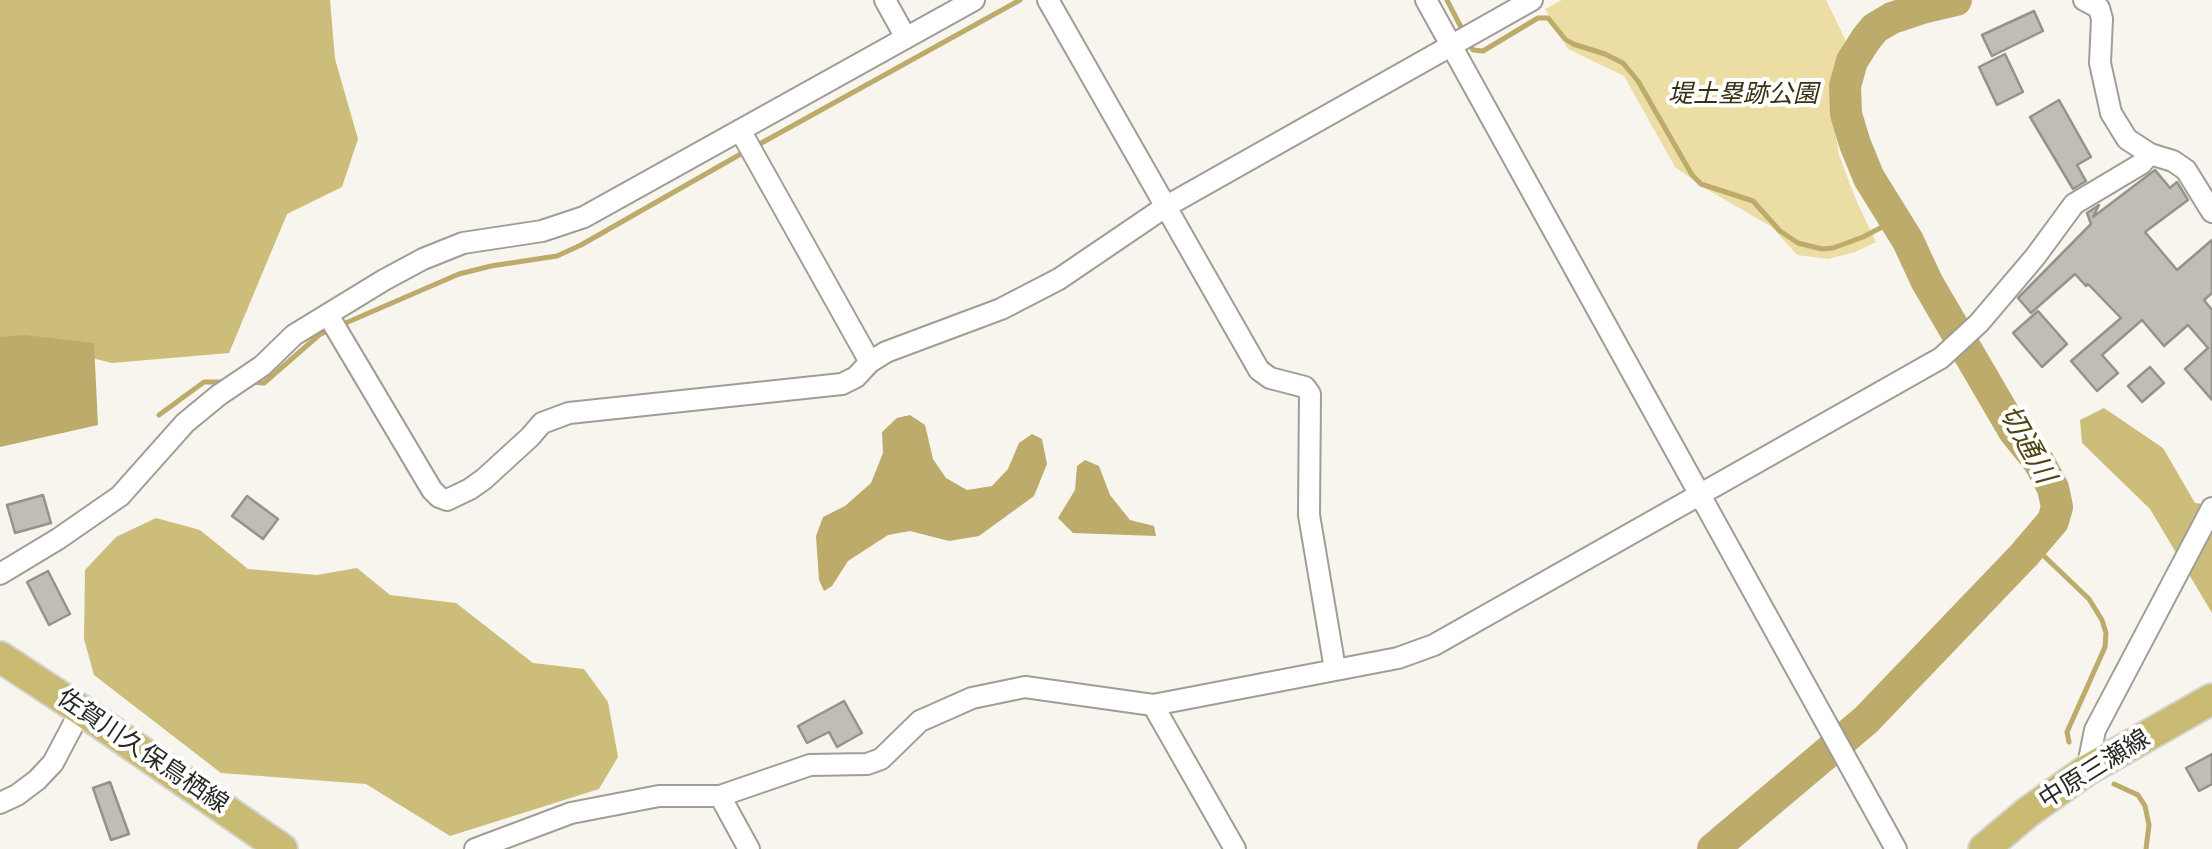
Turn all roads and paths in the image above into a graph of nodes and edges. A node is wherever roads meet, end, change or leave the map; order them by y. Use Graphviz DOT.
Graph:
graph roads {
  1 [pos="884,0"];
  2 [pos="974,0"];
  3 [pos="1048,0"];
  4 [pos="1426,0"];
  5 [pos="1532,0"];
  6 [pos="2093,2"];
  7 [pos="906,38"];
  8 [pos="1452,46"];
  9 [pos="740,130"];
  10 [pos="2150,154"];
  11 [pos="1165,207"];
  12 [pos="2212,212"];
  13 [pos="328,315"];
  14 [pos="870,362"];
  15 [pos="1699,494"];
  16 [pos="2212,508"];
  17 [pos="0,574"];
  18 [pos="0,657"];
  19 [pos="1334,669"];
  20 [pos="2212,699"];
  21 [pos="1154,705"];
  22 [pos="81,710"];
  23 [pos="2087,770"];
  24 [pos="720,796"];
  25 [pos="0,803"];
  26 [pos="282,849"];
  27 [pos="474,849"];
  28 [pos="749,849"];
  29 [pos="1236,849"];
  30 [pos="1896,849"];
  31 [pos="1984,849"];
  1 -- 7 [label="street"];
  2 -- 7 [label="street"];
  3 -- 11 [label="street"];
  4 -- 8 [label="street"];
  5 -- 8 [label="street"];
  6 -- 10 [label="street"];
  7 -- 9 [label="street"];
  8 -- 11 [label="street"];
  8 -- 15 [label="street"];
  9 -- 13 [label="street"];
  9 -- 14 [label="street"];
  10 -- 12 [label="street"];
  10 -- 15 [label="street"];
  11 -- 14 [label="street"];
  11 -- 19 [label="street"];
  13 -- 14 [label="street"];
  13 -- 17 [label="street"];
  15 -- 19 [label="street"];
  15 -- 30 [label="street"];
  16 -- 23 [label="street"];
  18 -- 22 [label="main road, 佐賀川久保鳥栖線"];
  19 -- 21 [label="street"];
  20 -- 23 [label="main road, 中原三瀬線"];
  21 -- 24 [label="street"];
  21 -- 29 [label="street"];
  22 -- 25 [label="street"];
  22 -- 26 [label="main road, 佐賀川久保鳥栖線"];
  23 -- 31 [label="main road, 中原三瀬線"];
  24 -- 27 [label="street"];
  24 -- 28 [label="street"];
}
